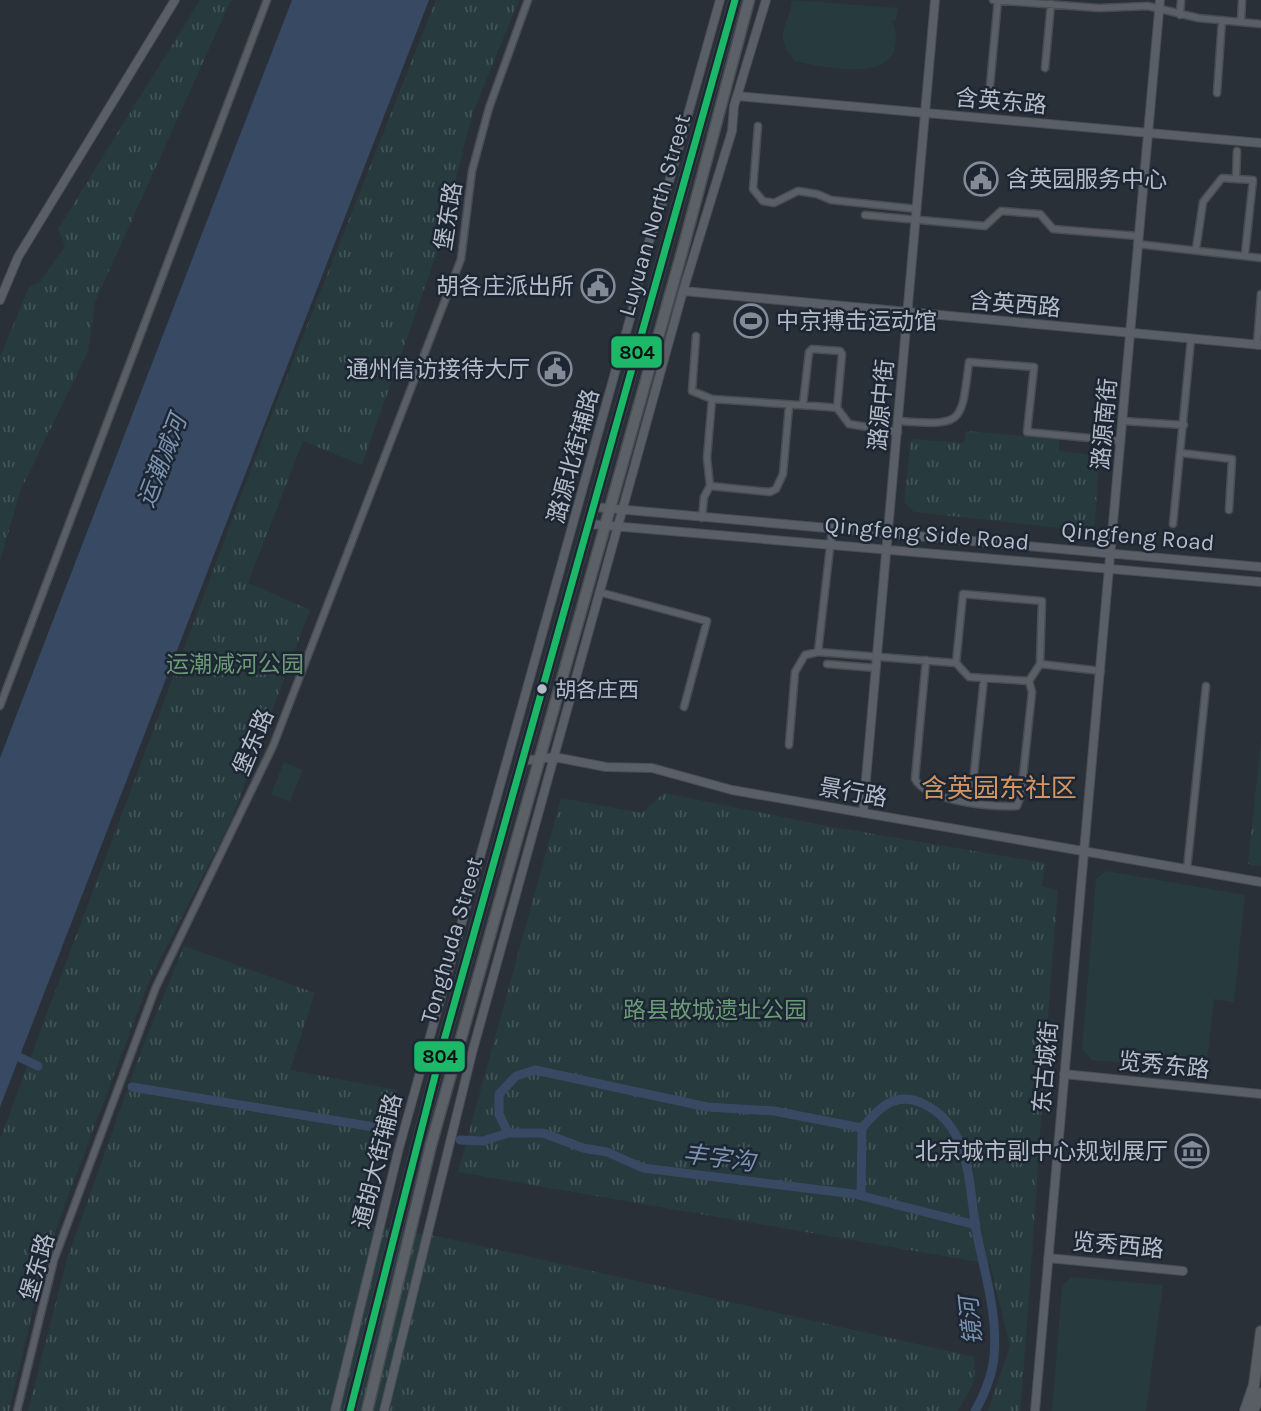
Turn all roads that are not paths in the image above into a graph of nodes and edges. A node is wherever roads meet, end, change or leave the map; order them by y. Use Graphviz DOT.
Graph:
graph roads {
  1 [pos="267,0"];
  2 [pos="528,0"];
  3 [pos="720,0"];
  4 [pos="735,0"];
  5 [pos="749,0"];
  6 [pos="766,0"];
  7 [pos="935,0"];
  8 [pos="995,0"];
  9 [pos="1181,0"];
  10 [pos="1242,0"];
  11 [pos="1034,1"];
  12 [pos="172,3"];
  13 [pos="1051,4"];
  14 [pos="1159,4"];
  15 [pos="1180,15"];
  16 [pos="744,20"];
  17 [pos="1222,20"];
  18 [pos="1241,22"];
  19 [pos="759,24"];
  20 [pos="1261,24"];
  21 [pos="1045,68"];
  22 [pos="1217,93"];
  23 [pos="737,96"];
  24 [pos="989,96"];
  25 [pos="925,113"];
  26 [pos="758,125"];
  27 [pos="1149,133"];
  28 [pos="1261,143"];
  29 [pos="1237,151"];
  30 [pos="1236,179"];
  31 [pos="917,209"];
  32 [pos="865,215"];
  33 [pos="916,220"];
  34 [pos="1137,240"];
  35 [pos="1196,249"];
  36 [pos="1245,254"];
  37 [pos="1261,258"];
  38 [pos="683,291"];
  39 [pos="1261,294"];
  40 [pos="0,300"];
  41 [pos="908,314"];
  42 [pos="1131,333"];
  43 [pos="696,336"];
  44 [pos="1191,339"];
  45 [pos="1259,345"];
  46 [pos="712,400"];
  47 [pos="803,404"];
  48 [pos="789,406"];
  49 [pos="837,408"];
  50 [pos="899,421"];
  51 [pos="1123,421"];
  52 [pos="1184,425"];
  53 [pos="898,432"];
  54 [pos="1121,441"];
  55 [pos="1181,453"];
  56 [pos="710,486"];
  57 [pos="594,507"];
  58 [pos="609,509"];
  59 [pos="1229,510"];
  60 [pos="622,511"];
  61 [pos="702,518"];
  62 [pos="589,524"];
  63 [pos="1174,524"];
  64 [pos="605,525"];
  65 [pos="618,526"];
  66 [pos="832,530"];
  67 [pos="889,535"];
  68 [pos="830,544"];
  69 [pos="888,549"];
  70 [pos="1111,553"];
  71 [pos="1261,567"];
  72 [pos="1110,569"];
  73 [pos="1261,582"];
  74 [pos="599,592"];
  75 [pos="553,599"];
  76 [pos="567,603"];
  77 [pos="581,607"];
  78 [pos="818,653"];
  79 [pos="877,657"];
  80 [pos="926,660"];
  81 [pos="956,663"];
  82 [pos="827,664"];
  83 [pos="1040,664"];
  84 [pos="876,668"];
  85 [pos="1101,671"];
  86 [pos="984,678"];
  87 [pos="1029,681"];
  88 [pos="1206,685"];
  89 [pos="0,706"];
  90 [pos="684,708"];
  91 [pos="789,745"];
  92 [pos="554,757"];
  93 [pos="539,759"];
  94 [pos="522,761"];
  95 [pos="971,802"];
  96 [pos="863,813"];
  97 [pos="1082,851"];
  98 [pos="1187,869"];
  99 [pos="1261,882"];
  100 [pos="1064,1074"];
  101 [pos="1261,1094"];
  102 [pos="1048,1258"];
  103 [pos="1183,1271"];
  104 [pos="1261,1331"];
  105 [pos="1261,1393"];
  106 [pos="17,1411"];
  107 [pos="335,1411"];
  108 [pos="350,1411"];
  109 [pos="367,1411"];
  110 [pos="384,1411"];
  111 [pos="1035,1411"];
  112 [pos="1245,1411"];
  113 [pos="1253,1411"];
  1 -- 89 [label="street"];
  2 -- 106 [label="street, 堡东路"];
  3 -- 75 [label="street, 潞源北街辅路"];
  4 -- 57 [label="main road, Luyuan North Street"];
  5 -- 16 [label="main road, Luyuan North Street"];
  6 -- 19 [label="street"];
  7 -- 25 [label="street, 潞源中街"];
  8 -- 11 [label="street"];
  8 -- 24 [label="street"];
  9 -- 15 [label="street"];
  10 -- 18 [label="street"];
  11 -- 13 [label="street"];
  12 -- 40 [label="street"];
  13 -- 14 [label="street"];
  13 -- 21 [label="street"];
  14 -- 15 [label="street"];
  14 -- 27 [label="street, 潞源南街"];
  15 -- 17 [label="street"];
  16 -- 19 [label="street"];
  16 -- 58 [label="main road, Luyuan North Street"];
  17 -- 18 [label="street"];
  17 -- 22 [label="street"];
  18 -- 20 [label="street"];
  19 -- 23 [label="street"];
  23 -- 25 [label="street, 含英东路"];
  23 -- 38 [label="street"];
  25 -- 27 [label="street, 含英东路"];
  25 -- 31 [label="street, 潞源中街"];
  26 -- 31 [label="street"];
  27 -- 28 [label="street, 含英东路"];
  27 -- 34 [label="street, 潞源南街"];
  29 -- 30 [label="street"];
  30 -- 35 [label="street"];
  30 -- 36 [label="street"];
  31 -- 33 [label="street, 潞源中街"];
  32 -- 33 [label="street"];
  33 -- 34 [label="street"];
  33 -- 41 [label="street, 潞源中街"];
  34 -- 35 [label="street"];
  34 -- 42 [label="street, 潞源南街"];
  35 -- 36 [label="street"];
  36 -- 37 [label="street"];
  38 -- 41 [label="street, 含英西路"];
  38 -- 60 [label="street"];
  39 -- 45 [label="street"];
  41 -- 42 [label="street, 含英西路"];
  41 -- 50 [label="street, 潞源中街"];
  42 -- 44 [label="street, 含英西路"];
  42 -- 51 [label="street, 潞源南街"];
  43 -- 46 [label="street"];
  44 -- 45 [label="street, 含英西路"];
  44 -- 52 [label="street"];
  46 -- 48 [label="street"];
  46 -- 56 [label="street"];
  47 -- 48 [label="street"];
  47 -- 49 [label="street"];
  47 -- 49 [label="street"];
  48 -- 56 [label="street"];
  49 -- 53 [label="street"];
  50 -- 53 [label="street, 潞源中街"];
  50 -- 54 [label="street"];
  51 -- 52 [label="street"];
  51 -- 54 [label="street, 潞源南街"];
  52 -- 55 [label="street"];
  53 -- 67 [label="street, 潞源中街"];
  54 -- 70 [label="street, 潞源南街"];
  55 -- 59 [label="street"];
  55 -- 63 [label="street"];
  56 -- 61 [label="street"];
  57 -- 58 [label="street, Qingfeng Road"];
  57 -- 62 [label="main road, Luyuan North Street"];
  58 -- 60 [label="street, Qingfeng Road"];
  58 -- 64 [label="main road, Luyuan North Street"];
  60 -- 61 [label="street, Qingfeng Road"];
  60 -- 65 [label="street"];
  61 -- 66 [label="street, Qingfeng Road"];
  62 -- 64 [label="street, Qingfeng Side Road"];
  62 -- 76 [label="main road, Luyuan North Street"];
  64 -- 65 [label="street, Qingfeng Side Road"];
  64 -- 77 [label="main road, Luyuan North Street"];
  65 -- 68 [label="street, Qingfeng Side Road"];
  65 -- 74 [label="street"];
  66 -- 67 [label="street, Qingfeng Road"];
  66 -- 68 [label="street"];
  67 -- 69 [label="street, 潞源中街"];
  67 -- 70 [label="street, Qingfeng Road"];
  68 -- 69 [label="street, Qingfeng Side Road"];
  68 -- 78 [label="street"];
  69 -- 72 [label="street, Qingfeng Side Road"];
  69 -- 79 [label="street, 潞源中街"];
  70 -- 71 [label="street, Qingfeng Road"];
  70 -- 72 [label="street, 潞源南街"];
  72 -- 73 [label="street, Qingfeng Side Road"];
  72 -- 85 [label="street, 潞源南街"];
  74 -- 90 [label="street"];
  74 -- 92 [label="street"];
  75 -- 107 [label="street, 通胡大街辅路"];
  76 -- 94 [label="main road, Tonghuda Street"];
  77 -- 93 [label="main road, Tonghuda Street"];
  78 -- 79 [label="street"];
  78 -- 91 [label="street"];
  79 -- 80 [label="street"];
  79 -- 84 [label="street, 潞源中街"];
  80 -- 81 [label="street"];
  80 -- 95 [label="street"];
  81 -- 83 [label="street"];
  81 -- 86 [label="street"];
  82 -- 84 [label="street"];
  83 -- 85 [label="street"];
  83 -- 87 [label="street"];
  84 -- 96 [label="street, 潞源中街"];
  85 -- 97 [label="street, 潞源南街"];
  86 -- 87 [label="street"];
  86 -- 95 [label="street"];
  87 -- 95 [label="street"];
  88 -- 98 [label="street"];
  92 -- 93 [label="street, 景行路"];
  92 -- 96 [label="street, 景行路"];
  92 -- 110 [label="street"];
  93 -- 94 [label="street, 景行路"];
  93 -- 109 [label="main road, Tonghuda Street"];
  94 -- 108 [label="main road, Tonghuda Street"];
  96 -- 97 [label="street, 景行路"];
  97 -- 98 [label="street, 景行路"];
  97 -- 100 [label="street, 东古城街"];
  98 -- 99 [label="street, 景行路"];
  100 -- 101 [label="street, 览秀东路"];
  100 -- 102 [label="street, 东古城街"];
  102 -- 103 [label="street, 览秀西路"];
  102 -- 111 [label="street, 东古城街"];
  104 -- 112 [label="main road"];
  105 -- 113 [label="main road"];
}
